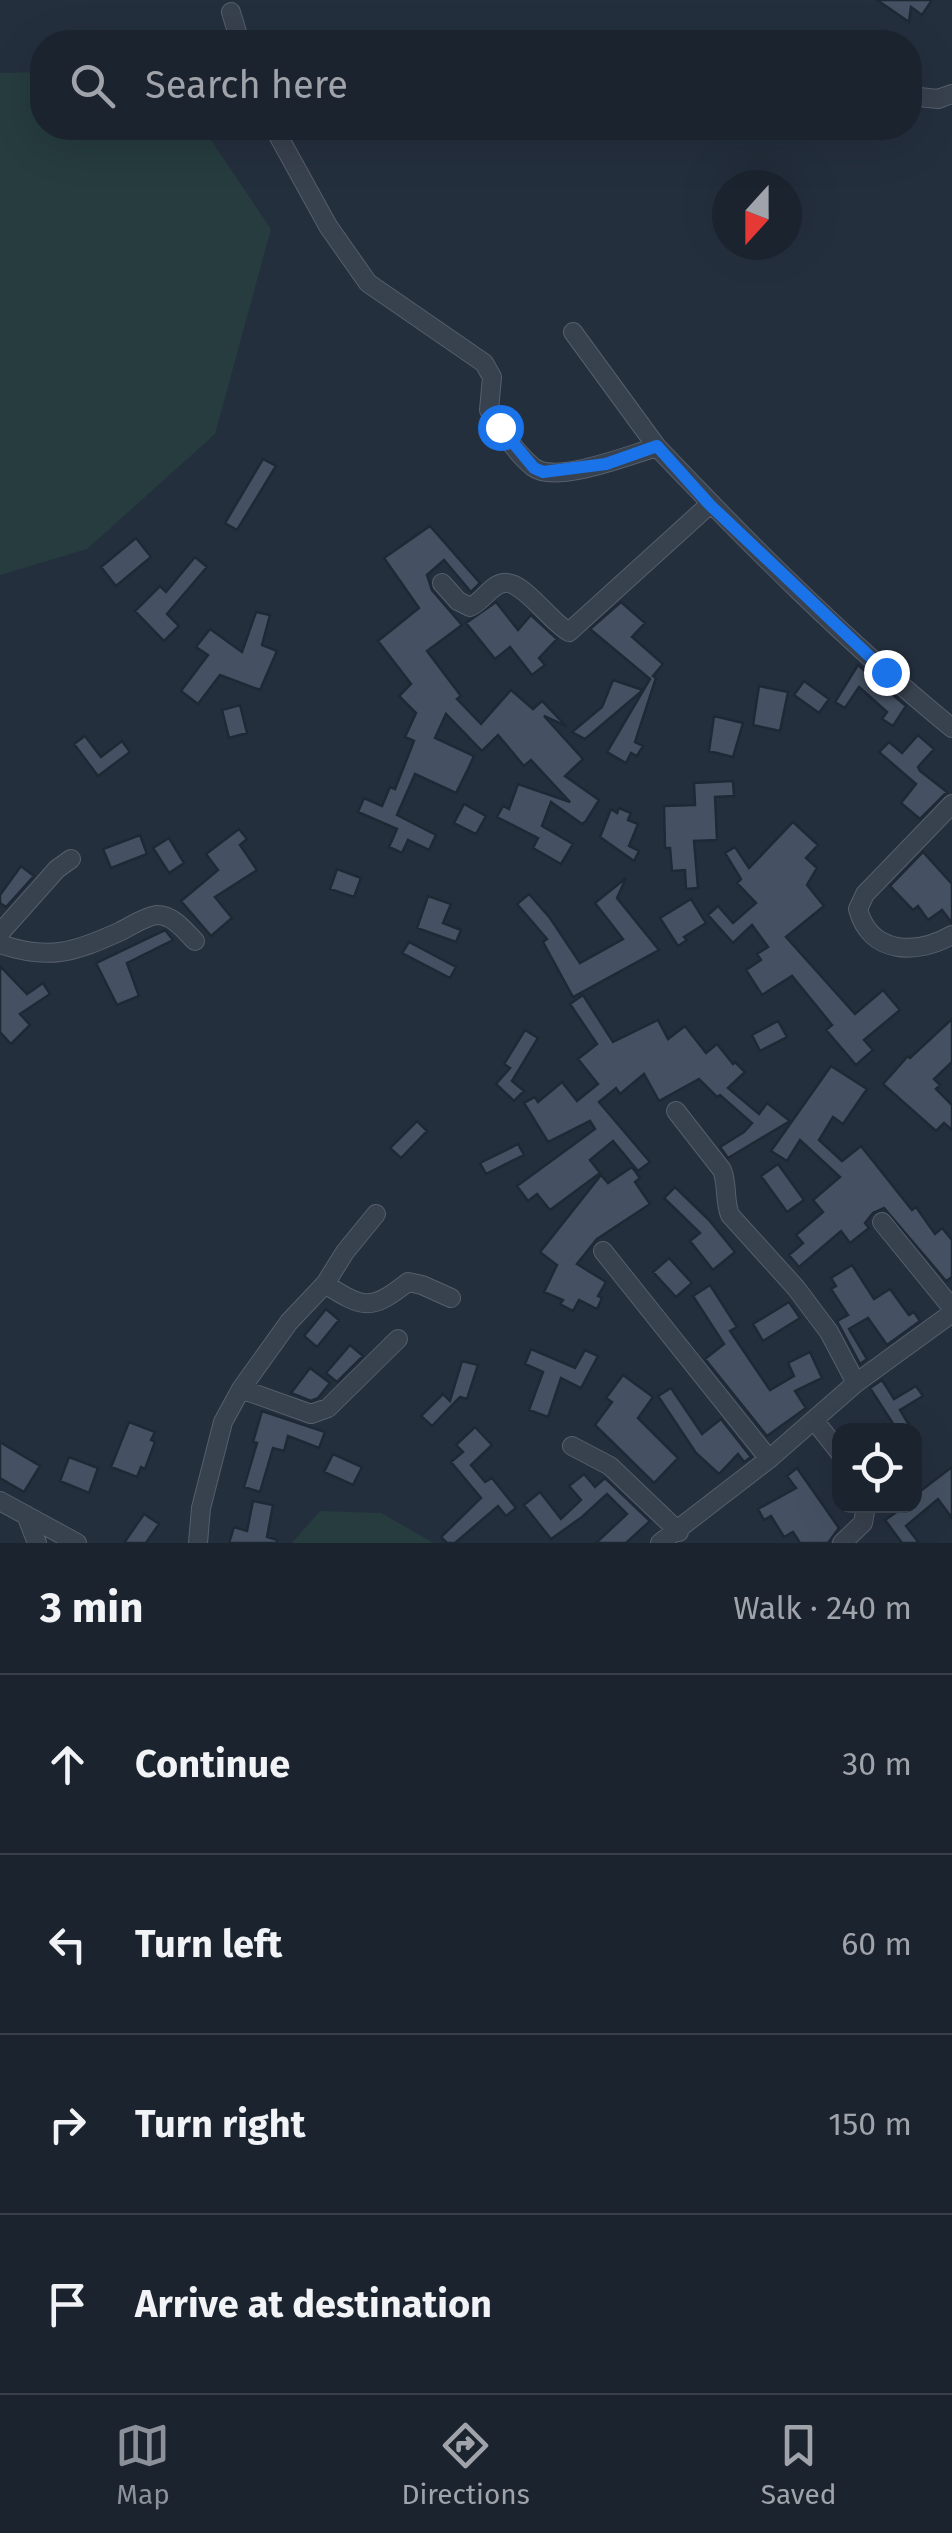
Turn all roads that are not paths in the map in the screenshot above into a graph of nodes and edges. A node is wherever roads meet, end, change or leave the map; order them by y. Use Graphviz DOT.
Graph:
graph roads {
  1 [pos="230,12"];
  2 [pos="236,30"];
  3 [pos="952,94"];
  4 [pos="922,97"];
  5 [pos="281,140"];
  6 [pos="574,332"];
  7 [pos="657,446"];
  8 [pos="710,505"];
  9 [pos="442,582"];
  10 [pos="952,728"];
  11 [pos="952,804"];
  12 [pos="72,859"];
  13 [pos="0,933"];
  14 [pos="952,936"];
  15 [pos="196,941"];
  16 [pos="0,944"];
  17 [pos="676,1111"];
  18 [pos="376,1214"];
  19 [pos="882,1222"];
  20 [pos="602,1252"];
  21 [pos="326,1284"];
  22 [pos="450,1298"];
  23 [pos="952,1311"];
  24 [pos="398,1339"];
  25 [pos="856,1383"];
  26 [pos="241,1389"];
  27 [pos="814,1420"];
  28 [pos="832,1443"];
  29 [pos="572,1446"];
  30 [pos="768,1459"];
  31 [pos="0,1501"];
  32 [pos="865,1513"];
  33 [pos="26,1516"];
  34 [pos="678,1532"];
  35 [pos="37,1543"];
  36 [pos="77,1543"];
  37 [pos="198,1543"];
  38 [pos="660,1543"];
  39 [pos="842,1543"];
  1 -- 2 [label="street"];
  3 -- 4 [label="street"];
  5 -- 7 [label="street"];
  6 -- 7 [label="street"];
  7 -- 8 [label="street"];
  8 -- 9 [label="street"];
  8 -- 10 [label="street"];
  11 -- 14 [label="street"];
  12 -- 13 [label="street"];
  15 -- 16 [label="street"];
  17 -- 25 [label="street"];
  18 -- 21 [label="street"];
  19 -- 23 [label="street"];
  20 -- 30 [label="street"];
  21 -- 22 [label="street"];
  21 -- 26 [label="street"];
  23 -- 25 [label="street"];
  24 -- 26 [label="street"];
  25 -- 27 [label="street"];
  26 -- 37 [label="street"];
  27 -- 28 [label="street"];
  27 -- 30 [label="street"];
  29 -- 34 [label="street"];
  30 -- 34 [label="street"];
  31 -- 33 [label="street"];
  32 -- 39 [label="street"];
  33 -- 35 [label="street"];
  33 -- 36 [label="street"];
  34 -- 38 [label="street"];
}
